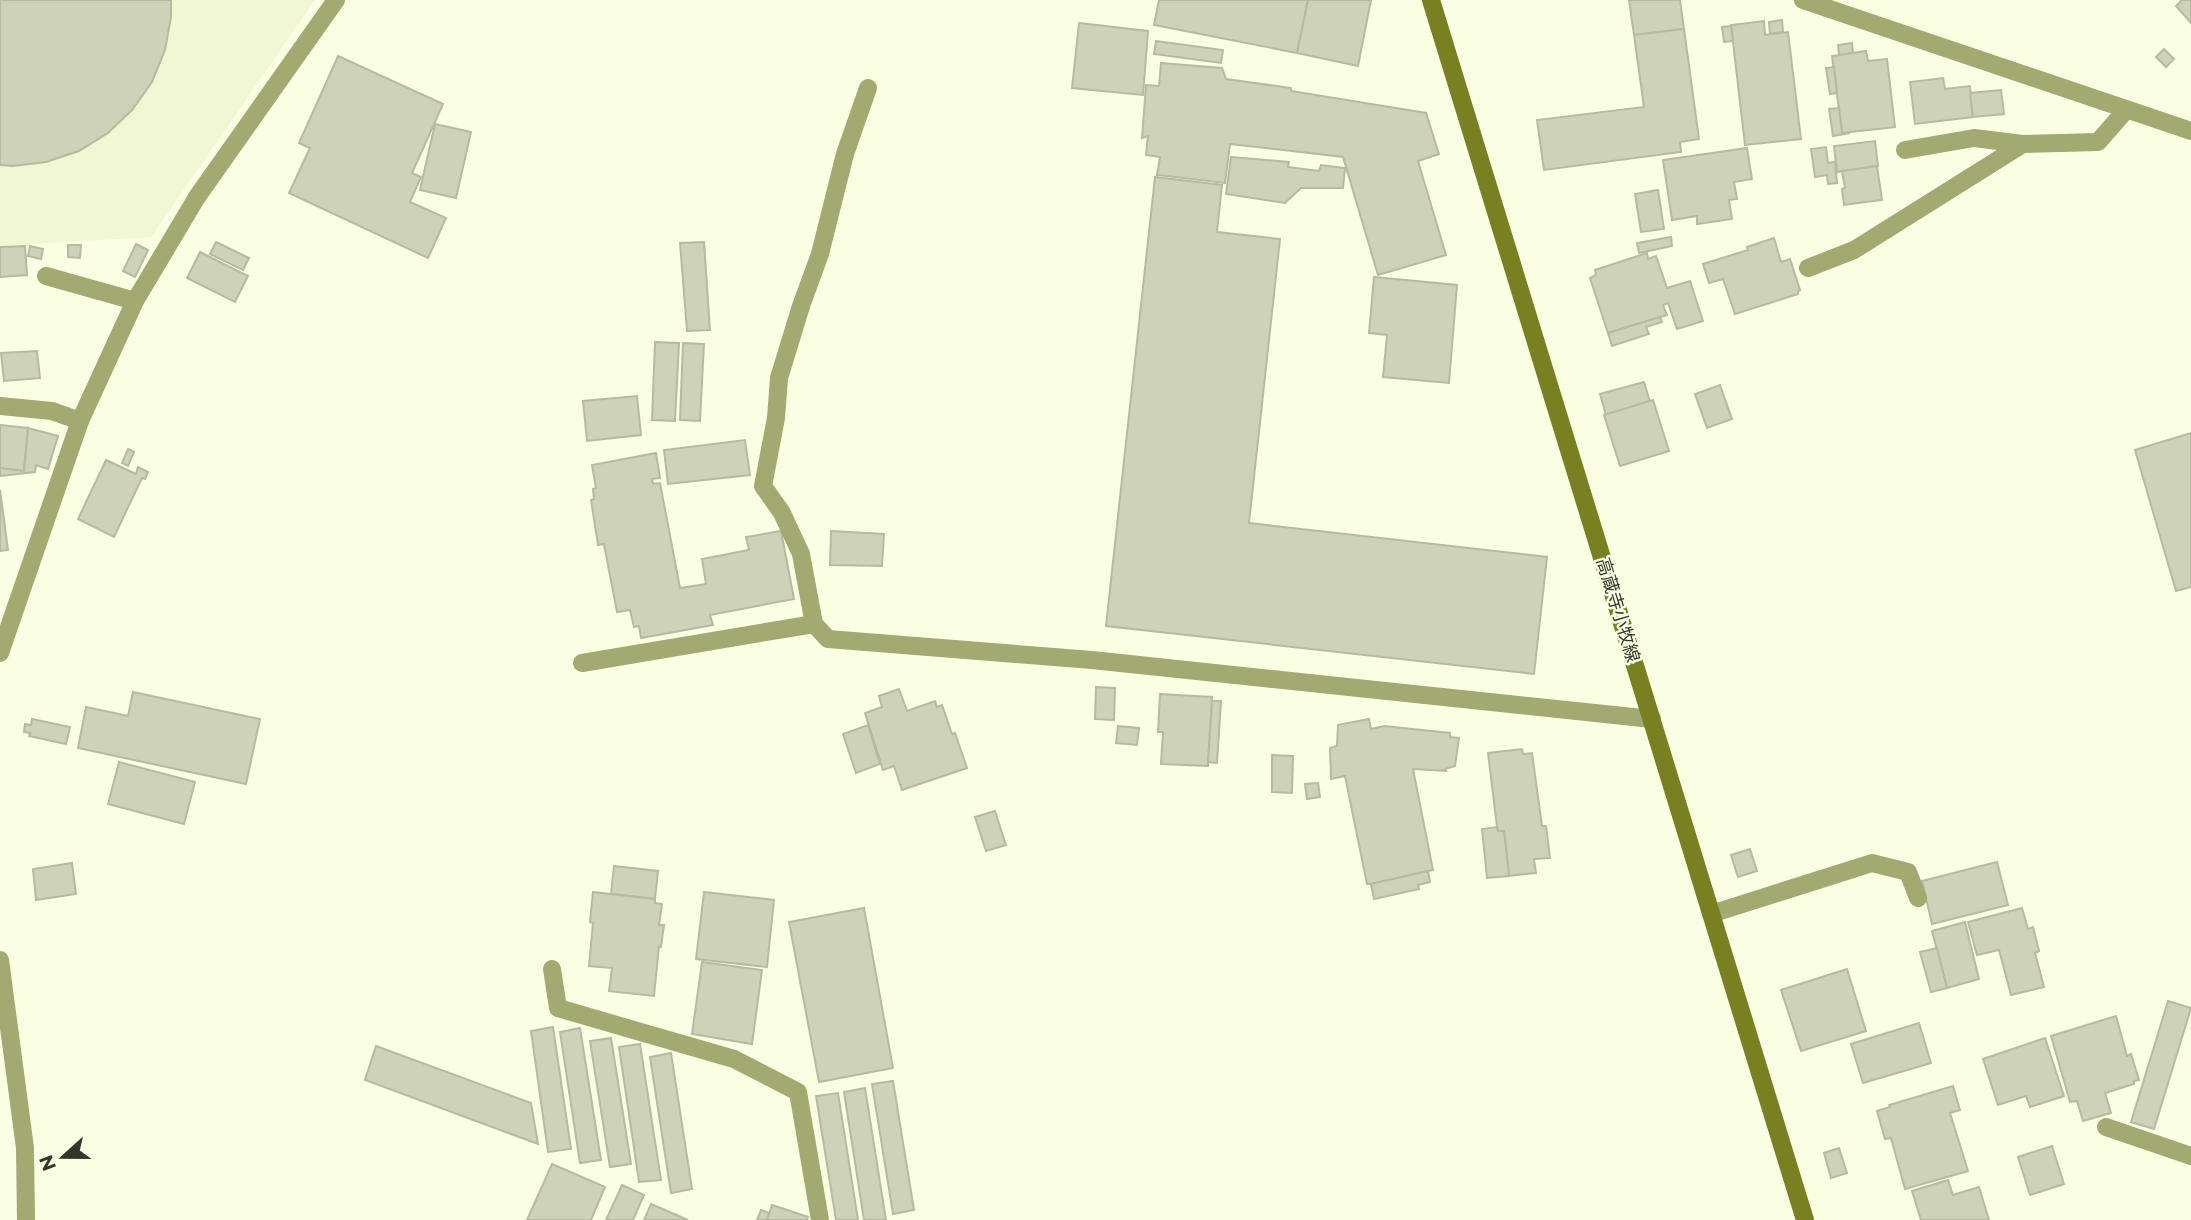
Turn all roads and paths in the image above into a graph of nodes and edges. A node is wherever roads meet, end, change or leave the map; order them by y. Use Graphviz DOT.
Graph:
graph roads {
  1 [pos="336,0"];
  2 [pos="1431,0"];
  3 [pos="1803,0"];
  4 [pos="868,88"];
  5 [pos="2126,110"];
  6 [pos="2191,131"];
  7 [pos="2022,144"];
  8 [pos="1905,150"];
  9 [pos="1808,268"];
  10 [pos="46,276"];
  11 [pos="135,301"];
  12 [pos="0,406"];
  13 [pos="80,421"];
  14 [pos="814,624"];
  15 [pos="0,653"];
  16 [pos="582,663"];
  17 [pos="1652,719"];
  18 [pos="1917,898"];
  19 [pos="1711,914"];
  20 [pos="0,960"];
  21 [pos="552,969"];
  22 [pos="2106,1127"];
  23 [pos="2191,1156"];
  24 [pos="26,1220"];
  25 [pos="820,1220"];
  26 [pos="1805,1220"];
  1 -- 11 [label="street"];
  2 -- 17 [label="main road, 高蔵寺小牧線"];
  3 -- 5 [label="street"];
  4 -- 14 [label="street"];
  5 -- 6 [label="street"];
  5 -- 7 [label="street"];
  7 -- 8 [label="street"];
  7 -- 9 [label="street"];
  10 -- 11 [label="street"];
  11 -- 13 [label="street"];
  12 -- 13 [label="street"];
  13 -- 15 [label="street"];
  14 -- 16 [label="street"];
  14 -- 17 [label="street"];
  17 -- 19 [label="main road, 高蔵寺小牧線"];
  18 -- 19 [label="street"];
  19 -- 26 [label="main road, 高蔵寺小牧線"];
  20 -- 24 [label="street"];
  21 -- 25 [label="street"];
  22 -- 23 [label="street"];
}
